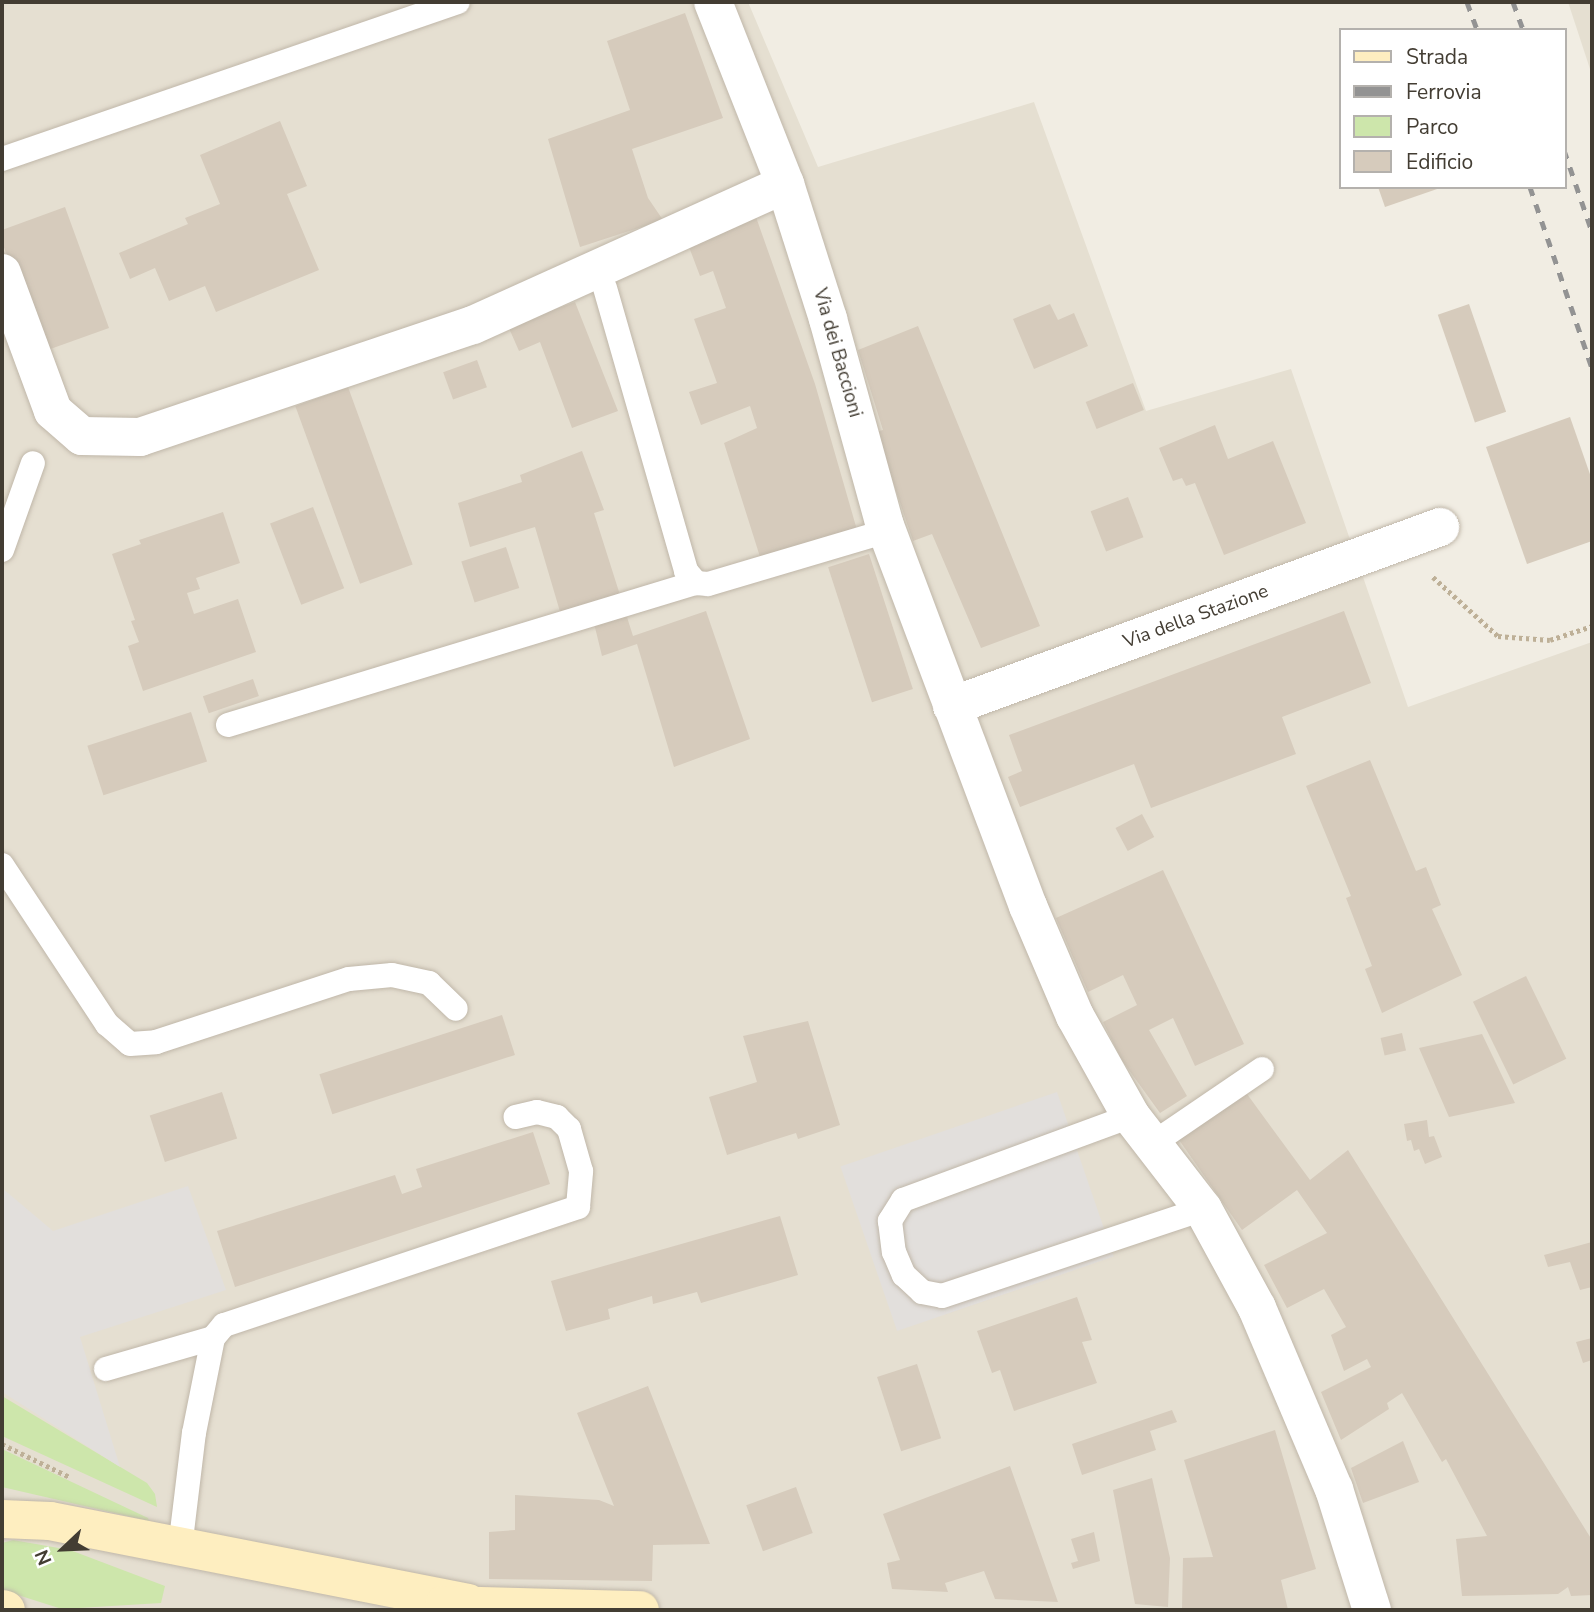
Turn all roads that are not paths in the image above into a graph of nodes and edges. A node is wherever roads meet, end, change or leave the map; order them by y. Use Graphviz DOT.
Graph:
graph roads {
  1 [pos="458,2"];
  2 [pos="713,2"];
  3 [pos="2,159"];
  4 [pos="785,184"];
  5 [pos="2,273"];
  6 [pos="606,288"];
  7 [pos="33,463"];
  8 [pos="1440,527"];
  9 [pos="887,531"];
  10 [pos="2,550"];
  11 [pos="696,583"];
  12 [pos="952,706"];
  13 [pos="229,725"];
  14 [pos="2,865"];
  15 [pos="456,1009"];
  16 [pos="1262,1069"];
  17 [pos="516,1117"];
  18 [pos="1141,1130"];
  19 [pos="1203,1209"];
  20 [pos="214,1338"];
  21 [pos="106,1369"];
  22 [pos="2,1507"];
  23 [pos="2,1519"];
  24 [pos="50,1521"];
  25 [pos="180,1548"];
  26 [pos="468,1603"];
  27 [pos="382,1610"];
  28 [pos="640,1610"];
  29 [pos="1371,1610"];
  1 -- 3 [label="lane"];
  2 -- 4 [label="street, Via dei Baccioni"];
  4 -- 5 [label="street"];
  4 -- 9 [label="street, Via dei Baccioni"];
  6 -- 11 [label="lane"];
  7 -- 10 [label="lane"];
  8 -- 12 [label="street, Via della Stazione"];
  9 -- 11 [label="lane"];
  9 -- 12 [label="street, Via dei Baccioni"];
  11 -- 13 [label="lane"];
  12 -- 18 [label="street, Via dei Baccioni"];
  14 -- 15 [label="lane"];
  16 -- 18 [label="lane"];
  17 -- 20 [label="lane"];
  18 -- 19 [label="street, Via dei Baccioni"];
  18 -- 19 [label="lane"];
  19 -- 29 [label="street, Via dei Baccioni"];
  20 -- 21 [label="lane"];
  20 -- 25 [label="lane"];
  22 -- 24 [label="street"];
  23 -- 24 [label="street"];
  24 -- 25 [label="street"];
  25 -- 26 [label="street"];
  26 -- 27 [label="street"];
  26 -- 28 [label="street"];
}
